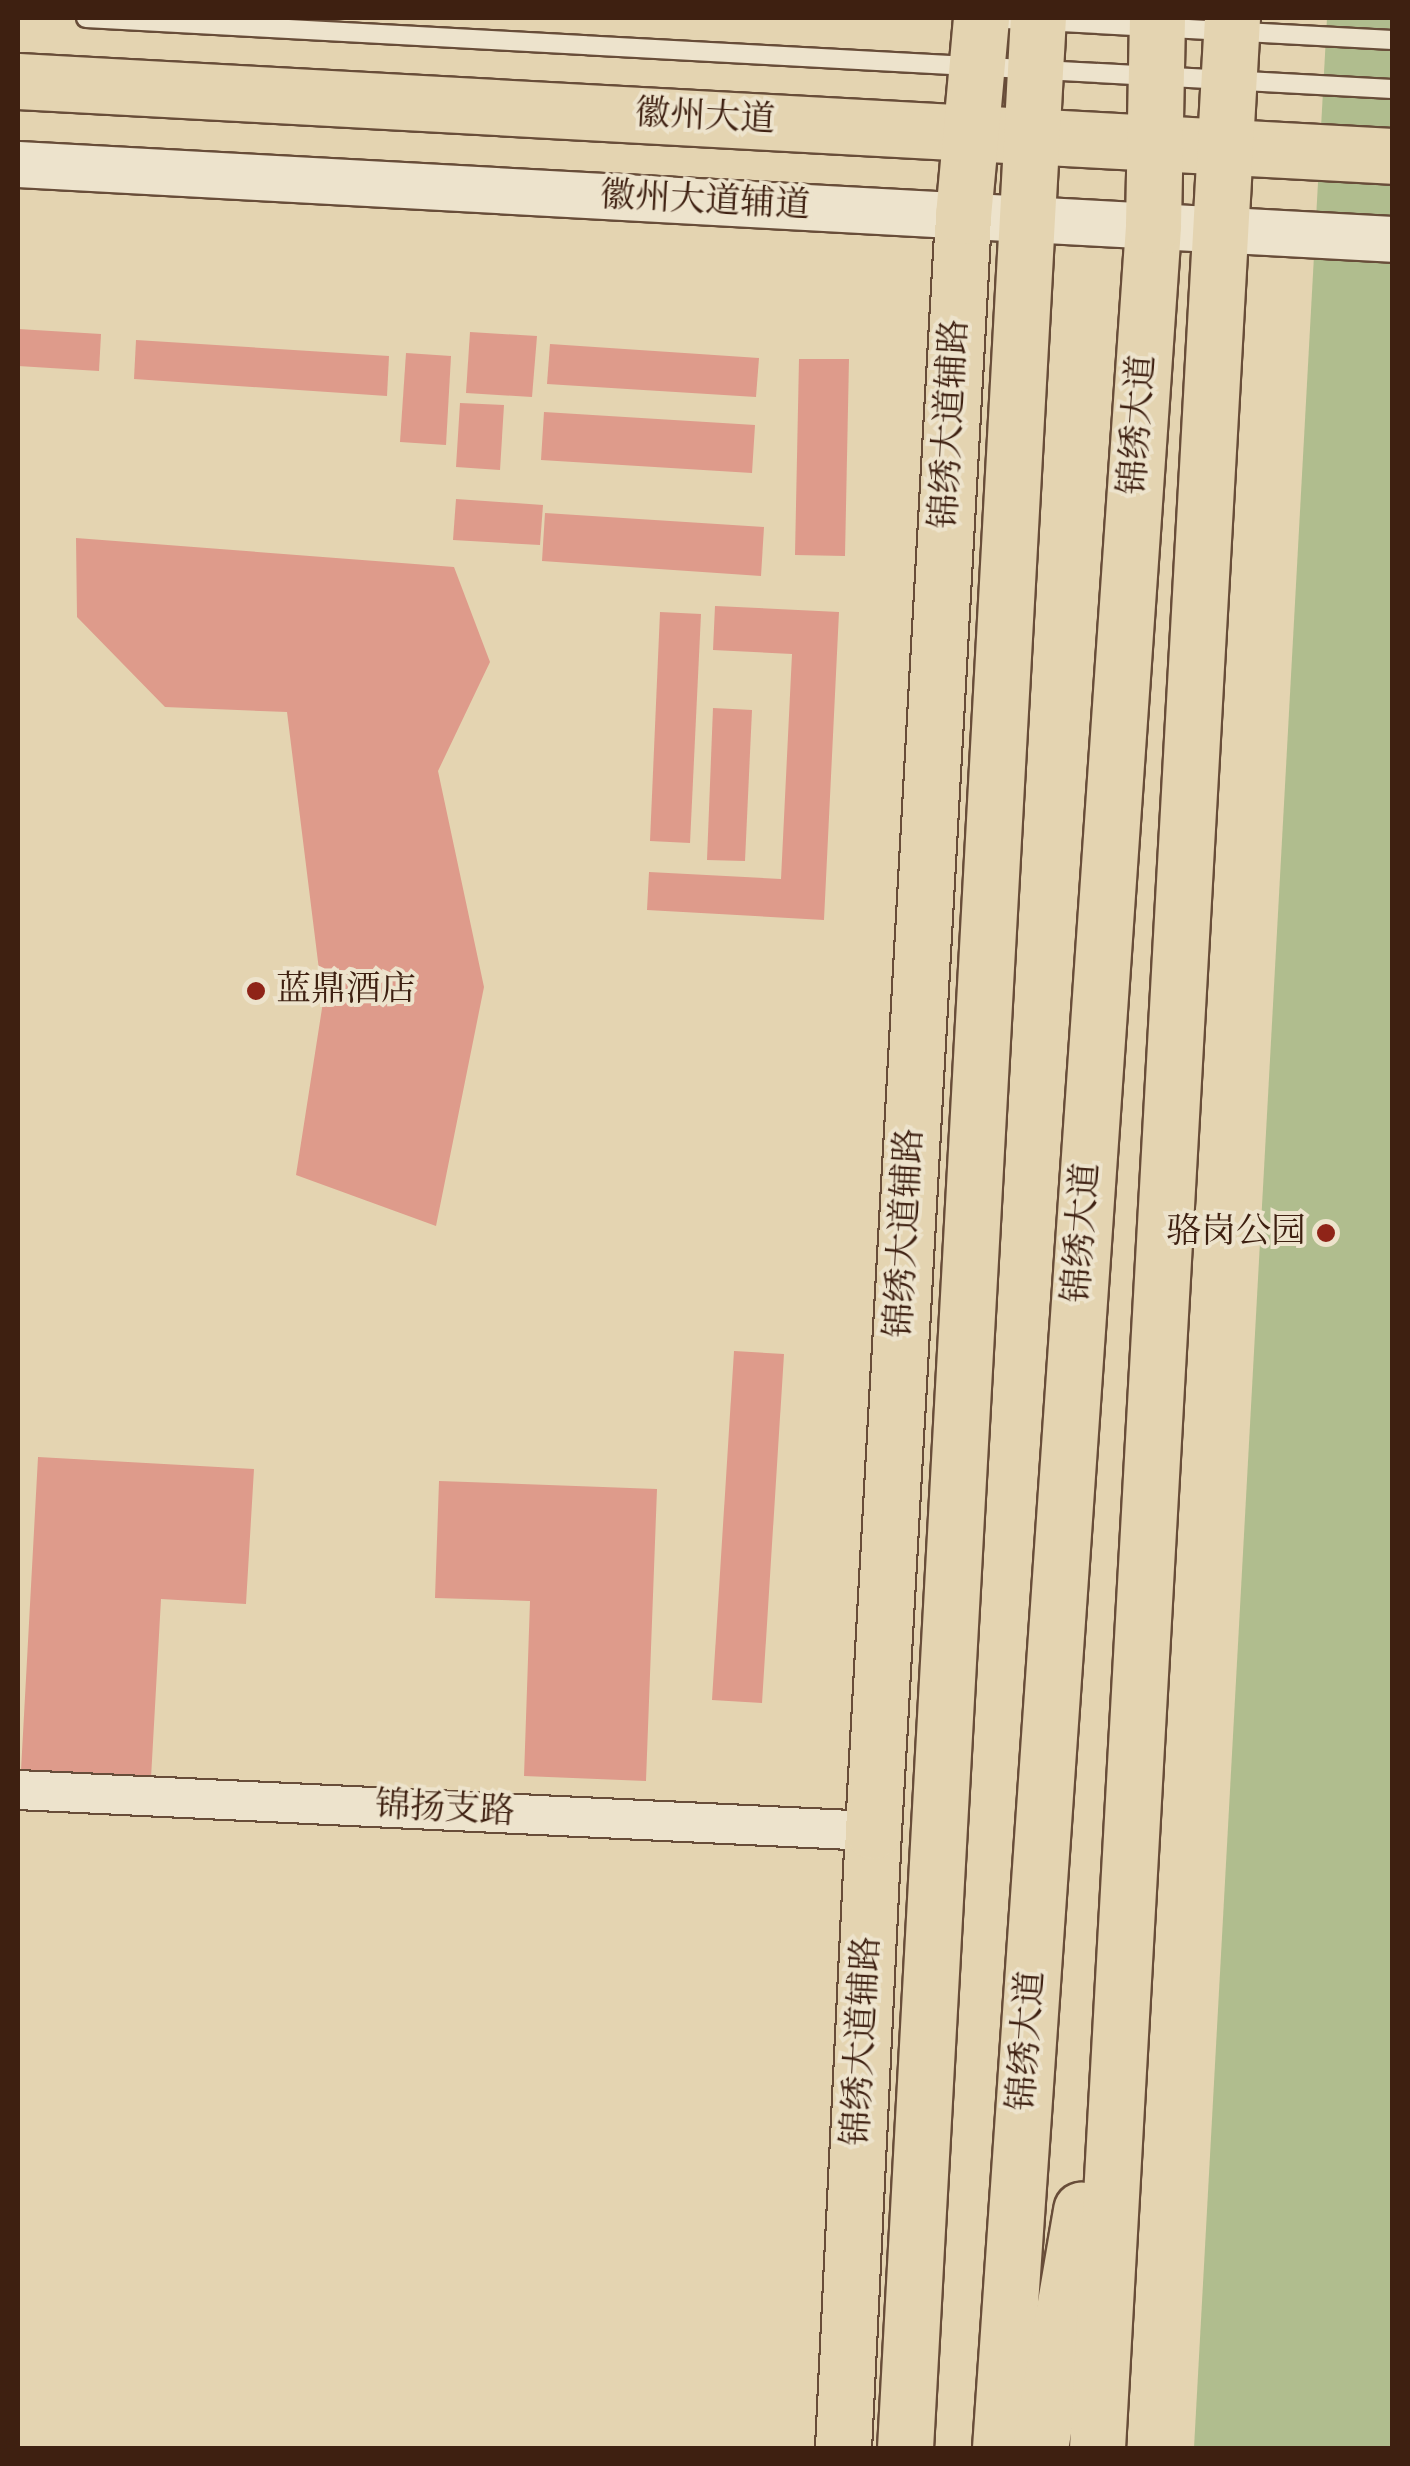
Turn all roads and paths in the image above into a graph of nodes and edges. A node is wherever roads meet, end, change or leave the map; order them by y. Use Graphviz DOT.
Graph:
graph roads {
  1 [pos="86,18"];
  2 [pos="1009,36"];
  3 [pos="1156,40"];
  4 [pos="1392,40"];
  5 [pos="1231,43"];
  6 [pos="18,81"];
  7 [pos="1392,89"];
  8 [pos="973,133"];
  9 [pos="1034,136"];
  10 [pos="1154,143"];
  11 [pos="1226,147"];
  12 [pos="1392,156"];
  13 [pos="18,164"];
  14 [pos="963,216"];
  15 [pos="1027,220"];
  16 [pos="1152,226"];
  17 [pos="1221,230"];
  18 [pos="1392,239"];
  19 [pos="18,1790"];
  20 [pos="872,1831"];
  21 [pos="1125,1948"];
  22 [pos="844,2448"];
  23 [pos="905,2448"];
  24 [pos="1000,2448"];
  25 [pos="1040,2448"];
  26 [pos="1098,2448"];
  1 -- 2 [label="lane"];
  2 -- 3 [label="lane"];
  2 -- 3 [label="lane"];
  2 -- 8 [label="main road, 锦绣大道辅路"];
  2 -- 9 [label="main road"];
  3 -- 5 [label="lane"];
  3 -- 5 [label="lane"];
  3 -- 10 [label="main road, 锦绣大道"];
  4 -- 5 [label="lane"];
  5 -- 7 [label="lane"];
  5 -- 11 [label="main road"];
  6 -- 8 [label="main road, 徽州大道"];
  8 -- 9 [label="main road, 徽州大道"];
  8 -- 14 [label="main road, 锦绣大道辅路"];
  9 -- 10 [label="main road, 徽州大道"];
  9 -- 15 [label="main road"];
  10 -- 11 [label="main road, 徽州大道"];
  10 -- 16 [label="main road, 锦绣大道"];
  11 -- 12 [label="main road, 徽州大道"];
  11 -- 17 [label="main road"];
  13 -- 14 [label="street, 徽州大道辅道"];
  14 -- 15 [label="street, 徽州大道辅道"];
  14 -- 20 [label="main road, 锦绣大道辅路"];
  15 -- 16 [label="street, 徽州大道辅道"];
  15 -- 23 [label="main road"];
  16 -- 17 [label="street, 徽州大道辅道"];
  16 -- 24 [label="main road, 锦绣大道"];
  17 -- 18 [label="street, 徽州大道辅道"];
  17 -- 21 [label="main road"];
  19 -- 20 [label="street, 锦扬支路"];
  20 -- 22 [label="main road, 锦绣大道辅路"];
  21 -- 25 [label="main road"];
  21 -- 26 [label="main road"];
}
